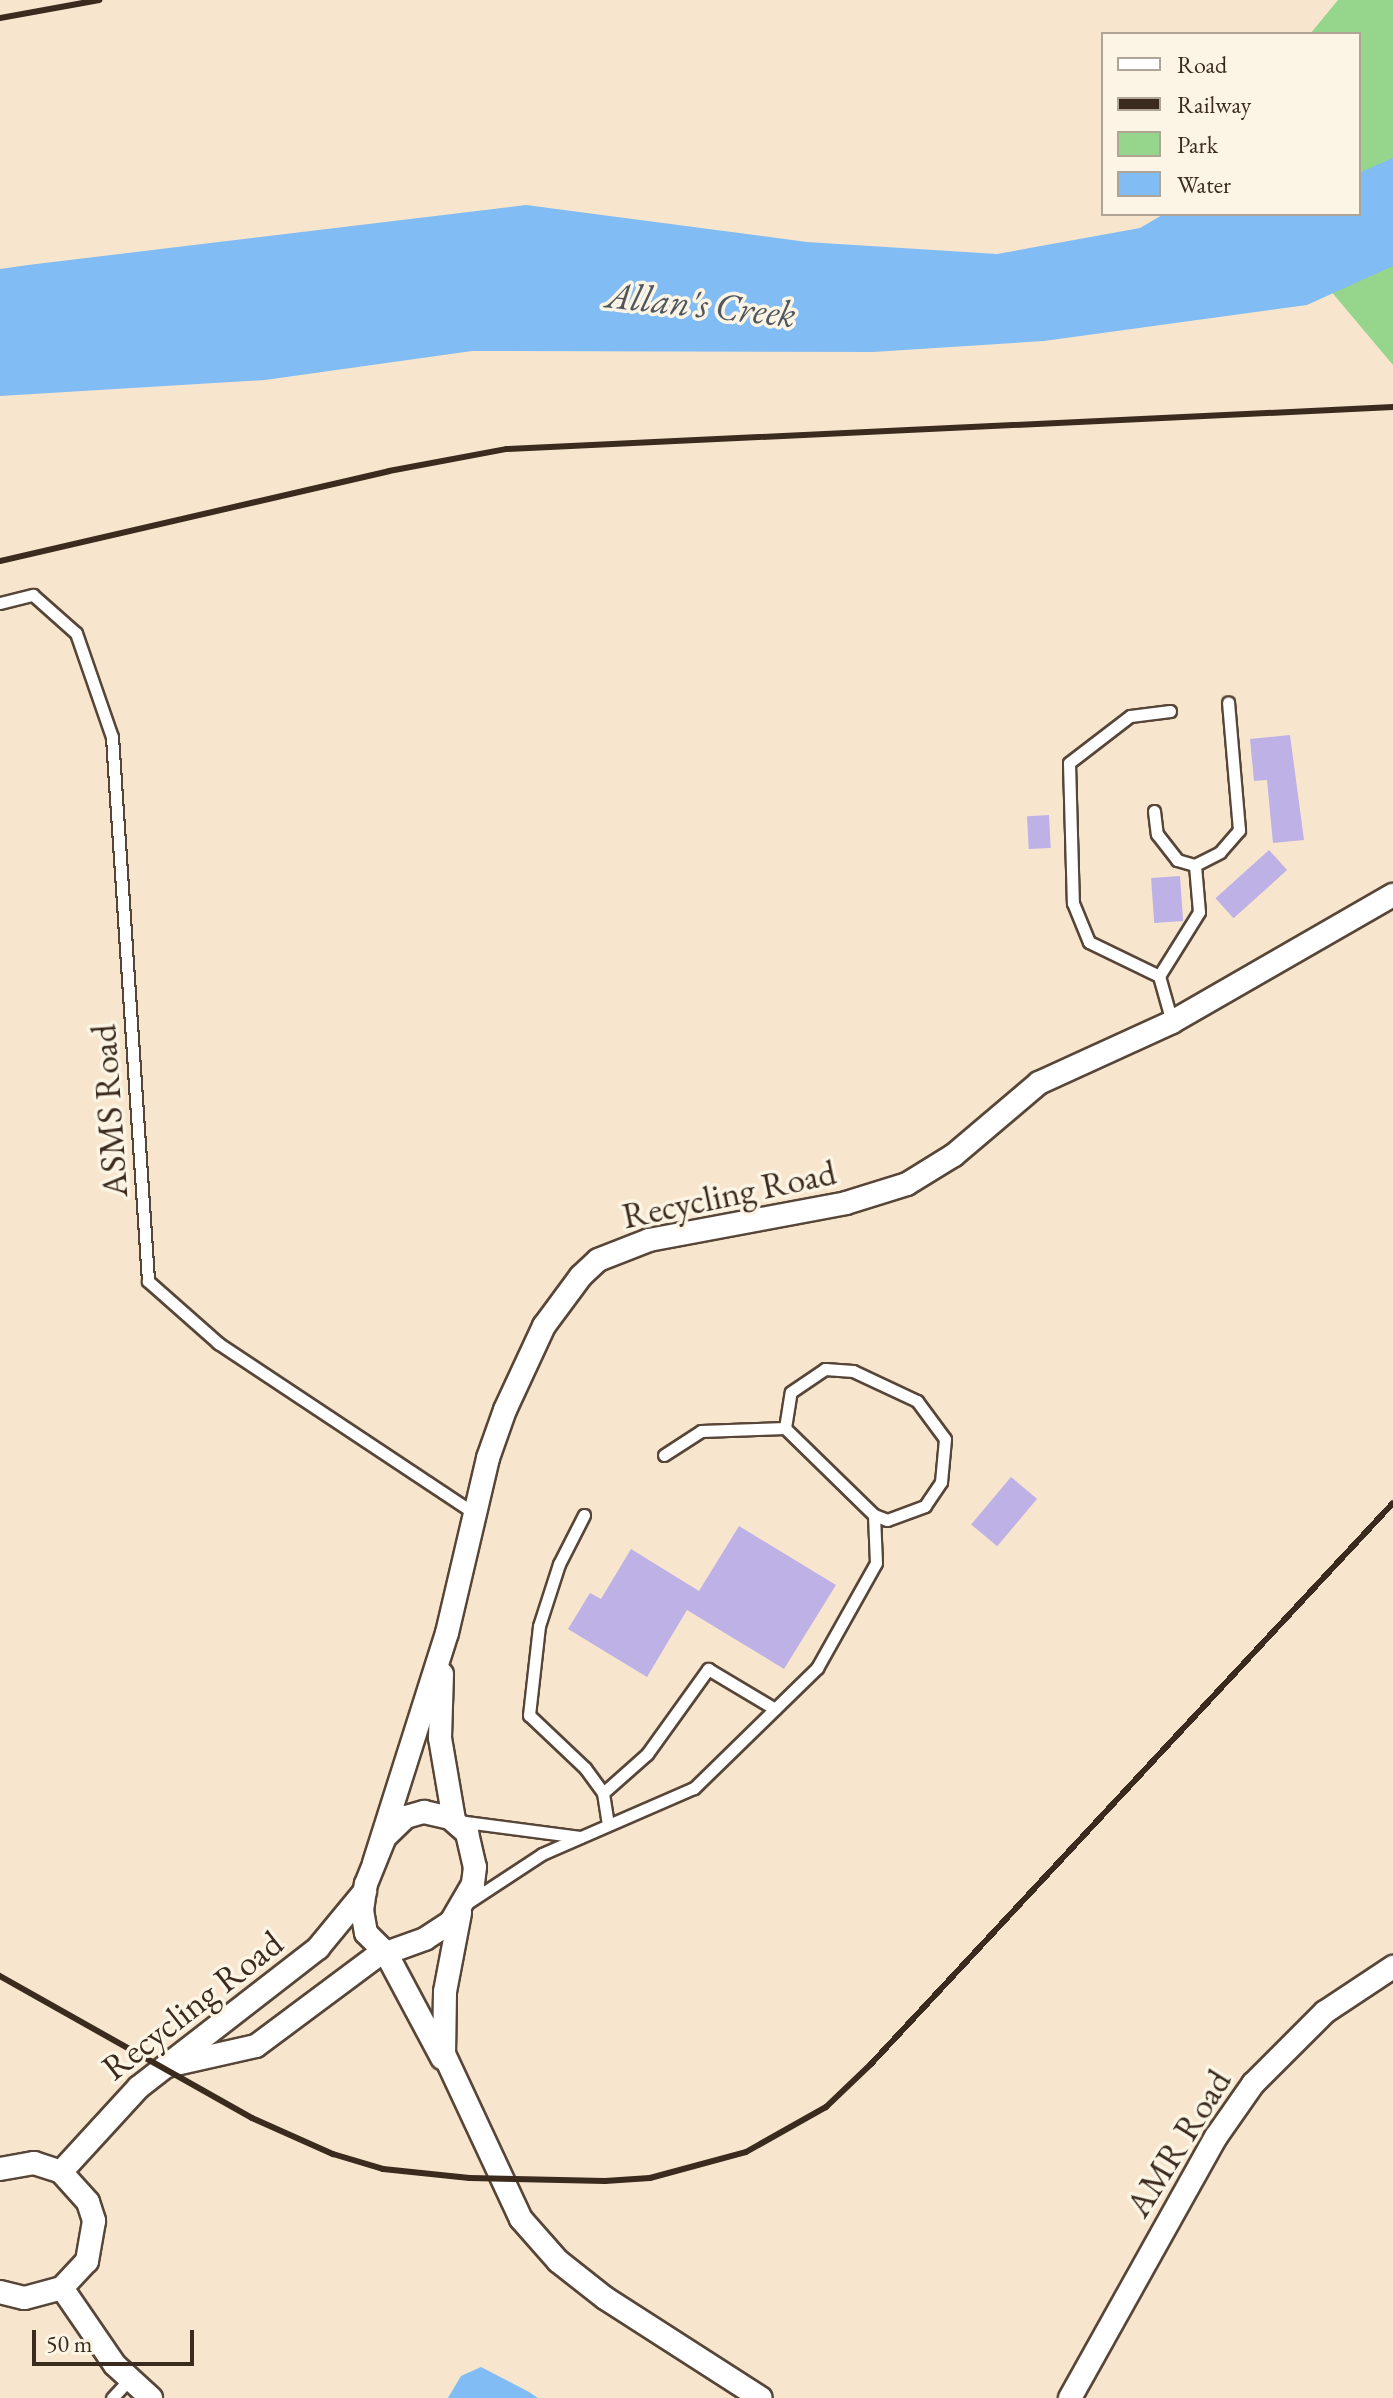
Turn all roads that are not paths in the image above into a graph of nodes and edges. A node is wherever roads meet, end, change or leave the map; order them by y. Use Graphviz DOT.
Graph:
graph roads {
  1 [pos="0,603"];
  2 [pos="1228,702"];
  3 [pos="1170,711"];
  4 [pos="1154,811"];
  5 [pos="1195,865"];
  6 [pos="1393,895"];
  7 [pos="1159,976"];
  8 [pos="1172,1022"];
  9 [pos="785,1428"];
  10 [pos="664,1455"];
  11 [pos="475,1514"];
  12 [pos="584,1515"];
  13 [pos="874,1515"];
  14 [pos="447,1633"];
  15 [pos="775,1709"];
  16 [pos="603,1793"];
  17 [pos="456,1820"];
  18 [pos="608,1825"];
  19 [pos="580,1837"];
  20 [pos="374,1863"];
  21 [pos="365,1891"];
  22 [pos="463,1909"];
  23 [pos="384,1953"];
  24 [pos="1393,1967"];
  25 [pos="447,2066"];
  26 [pos="162,2067"];
  27 [pos="2,2162"];
  28 [pos="61,2172"];
  29 [pos="62,2288"];
  30 [pos="0,2292"];
  31 [pos="129,2380"];
  32 [pos="112,2398"];
  33 [pos="151,2398"];
  34 [pos="761,2398"];
  35 [pos="1070,2398"];
  1 -- 11 [label="lane, ASMS Road"];
  2 -- 5 [label="lane"];
  3 -- 7 [label="lane"];
  4 -- 5 [label="lane"];
  5 -- 7 [label="lane"];
  6 -- 8 [label="street, Recycling Road"];
  7 -- 8 [label="lane"];
  8 -- 11 [label="street, Recycling Road"];
  9 -- 10 [label="lane"];
  9 -- 13 [label="lane"];
  9 -- 13 [label="lane"];
  11 -- 14 [label="street, Recycling Road"];
  12 -- 16 [label="lane"];
  13 -- 15 [label="lane"];
  14 -- 17 [label="street"];
  14 -- 20 [label="street, Recycling Road"];
  15 -- 16 [label="lane"];
  15 -- 18 [label="lane"];
  16 -- 18 [label="lane"];
  17 -- 19 [label="lane"];
  17 -- 20 [label="street"];
  17 -- 22 [label="street"];
  18 -- 19 [label="lane"];
  19 -- 22 [label="lane"];
  20 -- 21 [label="street"];
  21 -- 23 [label="street"];
  21 -- 26 [label="street, Recycling Road"];
  22 -- 23 [label="street"];
  22 -- 25 [label="street"];
  23 -- 25 [label="street"];
  23 -- 26 [label="street"];
  24 -- 35 [label="street, AMR Road"];
  25 -- 34 [label="street"];
  26 -- 28 [label="street, Recycling Road"];
  27 -- 28 [label="street"];
  28 -- 29 [label="street"];
  29 -- 30 [label="street"];
  29 -- 31 [label="street"];
  31 -- 32 [label="lane"];
  31 -- 33 [label="street"];
}
